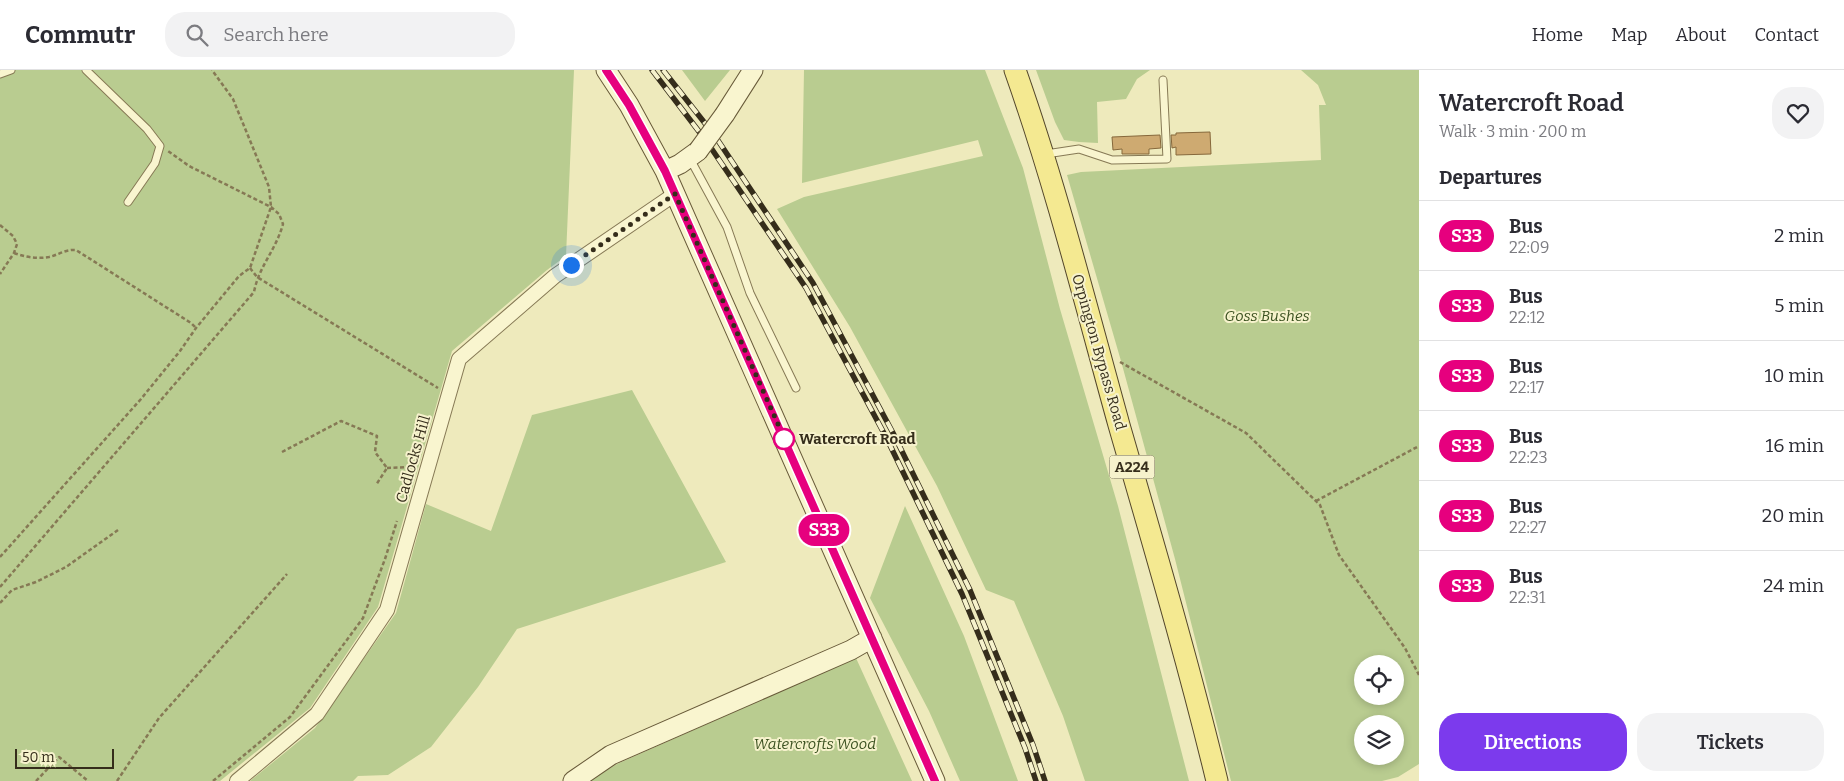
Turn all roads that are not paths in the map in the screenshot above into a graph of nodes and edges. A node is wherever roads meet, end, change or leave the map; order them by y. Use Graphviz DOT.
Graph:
graph roads {
  1 [pos="11,70"];
  2 [pos="86,70"];
  3 [pos="606,70"];
  4 [pos="753,70"];
  5 [pos="1015,70"];
  6 [pos="0,74"];
  7 [pos="1163,80"];
  8 [pos="694,154"];
  9 [pos="1043,154"];
  10 [pos="665,171"];
  11 [pos="675,194"];
  12 [pos="128,202"];
  13 [pos="796,388"];
  14 [pos="872,638"];
  15 [pos="237,781"];
  16 [pos="573,781"];
  17 [pos="935,781"];
  18 [pos="1217,781"];
  1 -- 6 [label="lane"];
  2 -- 12 [label="lane"];
  3 -- 10 [label="street"];
  4 -- 8 [label="street, bridge"];
  5 -- 9 [label="main road, Orpington Bypass Road / A224"];
  7 -- 9 [label="lane"];
  8 -- 10 [label="street"];
  8 -- 13 [label="lane"];
  9 -- 18 [label="main road, Orpington Bypass Road / A224"];
  10 -- 11 [label="street"];
  11 -- 14 [label="street"];
  11 -- 15 [label="street, Cadlocks Hill"];
  14 -- 16 [label="street"];
  14 -- 17 [label="street"];
}
